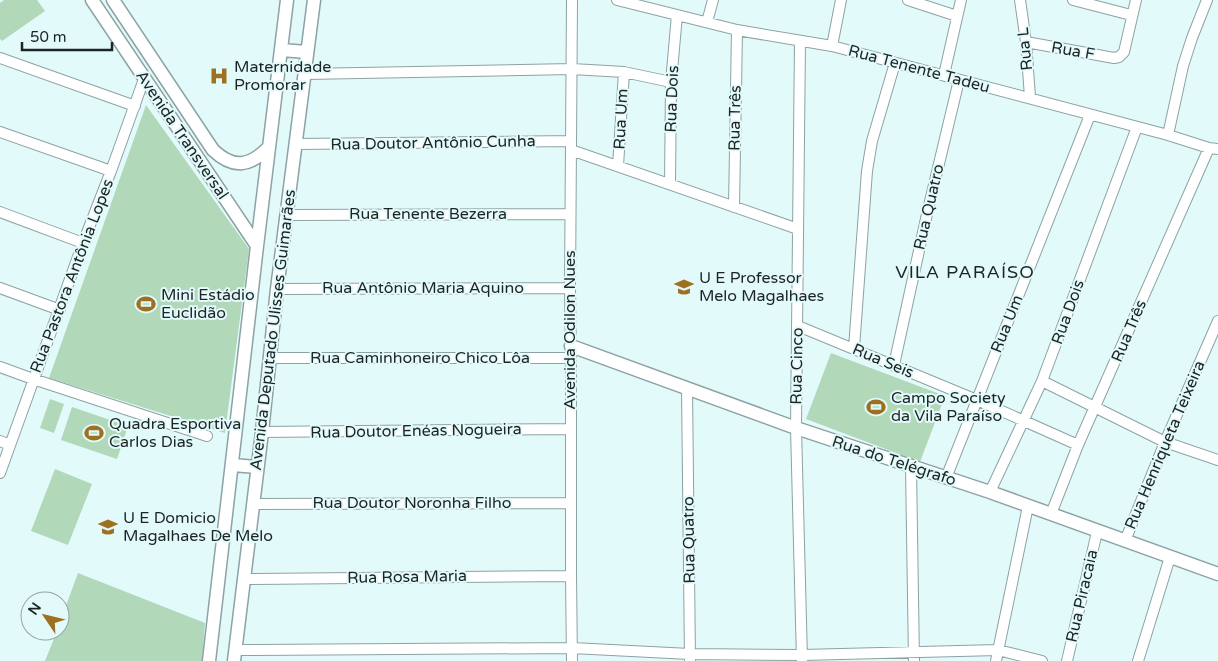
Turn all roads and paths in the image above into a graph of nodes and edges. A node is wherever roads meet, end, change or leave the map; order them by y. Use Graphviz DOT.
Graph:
graph roads {
  1 [pos="92,0"];
  2 [pos="113,0"];
  3 [pos="287,0"];
  4 [pos="314,0"];
  5 [pos="572,0"];
  6 [pos="617,0"];
  7 [pos="713,0"];
  8 [pos="841,0"];
  9 [pos="908,0"];
  10 [pos="961,0"];
  11 [pos="1020,0"];
  12 [pos="1074,0"];
  13 [pos="1136,0"];
  14 [pos="1207,0"];
  15 [pos="676,15"];
  16 [pos="1131,15"];
  17 [pos="957,16"];
  18 [pos="707,22"];
  19 [pos="737,30"];
  20 [pos="800,41"];
  21 [pos="1026,42"];
  22 [pos="832,46"];
  23 [pos="282,50"];
  24 [pos="307,52"];
  25 [pos="0,58"];
  26 [pos="895,63"];
  27 [pos="572,69"];
  28 [pos="624,72"];
  29 [pos="305,74"];
  30 [pos="944,75"];
  31 [pos="144,78"];
  32 [pos="959,80"];
  33 [pos="671,82"];
  34 [pos="1030,97"];
  35 [pos="135,106"];
  36 [pos="1090,115"];
  37 [pos="1137,127"];
  38 [pos="0,132"];
  39 [pos="1168,135"];
  40 [pos="296,144"];
  41 [pos="571,146"];
  42 [pos="268,148"];
  43 [pos="1213,148"];
  44 [pos="618,166"];
  45 [pos="111,171"];
  46 [pos="670,184"];
  47 [pos="734,207"];
  48 [pos="0,212"];
  49 [pos="570,214"];
  50 [pos="286,215"];
  51 [pos="798,229"];
  52 [pos="83,243"];
  53 [pos="256,246"];
  54 [pos="0,288"];
  55 [pos="570,288"];
  56 [pos="277,289"];
  57 [pos="60,310"];
  58 [pos="1218,321"];
  59 [pos="798,326"];
  60 [pos="854,348"];
  61 [pos="571,352"];
  62 [pos="269,358"];
  63 [pos="894,365"];
  64 [pos="0,367"];
  65 [pos="33,379"];
  66 [pos="1042,381"];
  67 [pos="687,388"];
  68 [pos="977,400"];
  69 [pos="1096,408"];
  70 [pos="1024,421"];
  71 [pos="796,428"];
  72 [pos="571,429"];
  73 [pos="262,432"];
  74 [pos="207,436"];
  75 [pos="1164,442"];
  76 [pos="5,443"];
  77 [pos="1078,445"];
  78 [pos="1218,460"];
  79 [pos="233,465"];
  80 [pos="256,467"];
  81 [pos="911,467"];
  82 [pos="0,473"];
  83 [pos="946,478"];
  84 [pos="990,492"];
  85 [pos="571,503"];
  86 [pos="253,504"];
  87 [pos="1028,506"];
  88 [pos="1051,514"];
  89 [pos="1097,532"];
  90 [pos="1125,541"];
  91 [pos="1170,557"];
  92 [pos="1218,574"];
  93 [pos="571,576"];
  94 [pos="244,579"];
  95 [pos="572,648"];
  96 [pos="235,656"];
  97 [pos="914,656"];
  98 [pos="997,656"];
  99 [pos="690,658"];
  100 [pos="802,658"];
  101 [pos="209,661"];
  102 [pos="572,661"];
  103 [pos="1042,661"];
  104 [pos="1067,661"];
  105 [pos="1138,661"];
  1 -- 31 [label="street, Avenida Transversal"];
  2 -- 42 [label="street, Avenida Transversal"];
  3 -- 23 [label="street, Avenida Deputado Ulisses Guimarães"];
  4 -- 24 [label="street, Avenida Deputado Ulisses Guimarães"];
  5 -- 27 [label="street, Avenida Odilon Nues"];
  6 -- 15 [label="street, Rua Tenente Tadeu"];
  7 -- 18 [label="street"];
  8 -- 22 [label="street"];
  9 -- 17 [label="street"];
  10 -- 17 [label="street"];
  11 -- 21 [label="street, Rua L"];
  12 -- 16 [label="street"];
  13 -- 16 [label="street"];
  14 -- 39 [label="street"];
  15 -- 18 [label="street, Rua Tenente Tadeu"];
  15 -- 33 [label="street, Rua Dois"];
  16 -- 21 [label="street, Rua F"];
  17 -- 30 [label="street"];
  18 -- 19 [label="street, Rua Tenente Tadeu"];
  19 -- 20 [label="street, Rua Tenente Tadeu"];
  19 -- 47 [label="street, Rua Três"];
  20 -- 22 [label="street, Rua Tenente Tadeu"];
  20 -- 51 [label="street, Rua Cinco"];
  21 -- 34 [label="street, Rua L"];
  22 -- 26 [label="street, Rua Tenente Tadeu"];
  23 -- 24 [label="street"];
  23 -- 42 [label="street, Avenida Deputado Ulisses Guimarães"];
  24 -- 29 [label="street, Avenida Deputado Ulisses Guimarães"];
  25 -- 35 [label="street"];
  26 -- 30 [label="street, Rua Tenente Tadeu"];
  26 -- 60 [label="street"];
  27 -- 28 [label="street"];
  27 -- 29 [label="street"];
  27 -- 41 [label="street, Avenida Odilon Nues"];
  28 -- 33 [label="street"];
  28 -- 44 [label="street, Rua Um"];
  29 -- 40 [label="street, Avenida Deputado Ulisses Guimarães"];
  30 -- 32 [label="street, Rua Tenente Tadeu"];
  31 -- 35 [label="street, Rua Pastora Antônia Lopes"];
  31 -- 53 [label="street, Avenida Transversal"];
  32 -- 34 [label="street, Rua Tenente Tadeu"];
  32 -- 63 [label="street, Rua Quatro"];
  33 -- 46 [label="street, Rua Dois"];
  34 -- 36 [label="street, Rua Tenente Tadeu"];
  35 -- 45 [label="street, Rua Pastora Antônia Lopes"];
  36 -- 37 [label="street, Rua Tenente Tadeu"];
  36 -- 68 [label="street, Rua Um"];
  37 -- 39 [label="street, Rua Tenente Tadeu"];
  37 -- 66 [label="street, Rua Dois"];
  38 -- 45 [label="street"];
  39 -- 43 [label="street, Rua Tenente Tadeu"];
  40 -- 41 [label="street, Rua Doutor Antônio Cunha"];
  40 -- 50 [label="street, Avenida Deputado Ulisses Guimarães"];
  41 -- 44 [label="street"];
  41 -- 49 [label="street, Avenida Odilon Nues"];
  42 -- 53 [label="street, Avenida Deputado Ulisses Guimarães"];
  43 -- 69 [label="street, Rua Três"];
  44 -- 46 [label="street"];
  45 -- 52 [label="street, Rua Pastora Antônia Lopes"];
  46 -- 47 [label="street"];
  47 -- 51 [label="street"];
  48 -- 52 [label="street"];
  49 -- 50 [label="street, Rua Tenente Bezerra"];
  49 -- 55 [label="street, Avenida Odilon Nues"];
  50 -- 56 [label="street, Avenida Deputado Ulisses Guimarães"];
  51 -- 59 [label="street, Rua Cinco"];
  52 -- 57 [label="street, Rua Pastora Antônia Lopes"];
  53 -- 79 [label="street, Avenida Deputado Ulisses Guimarães"];
  54 -- 57 [label="street"];
  55 -- 56 [label="street, Rua Antônio Maria Aquino"];
  55 -- 61 [label="street, Avenida Odilon Nues"];
  56 -- 62 [label="street, Avenida Deputado Ulisses Guimarães"];
  57 -- 65 [label="street, Rua Pastora Antônia Lopes"];
  58 -- 75 [label="street, Rua Henriqueta Teixeira"];
  59 -- 60 [label="street, Rua Seis"];
  59 -- 71 [label="street, Rua Cinco"];
  60 -- 63 [label="street, Rua Seis"];
  61 -- 62 [label="street, Rua Caminhoneiro Chico Lôa"];
  61 -- 67 [label="street, Rua do Telégrafo"];
  61 -- 72 [label="street, Avenida Odilon Nues"];
  62 -- 73 [label="street, Avenida Deputado Ulisses Guimarães"];
  63 -- 68 [label="street, Rua Seis"];
  64 -- 65 [label="street"];
  65 -- 74 [label="street"];
  65 -- 76 [label="street, Rua Pastora Antônia Lopes"];
  66 -- 69 [label="street"];
  66 -- 70 [label="street, Rua Dois"];
  67 -- 71 [label="street, Rua do Telégrafo"];
  67 -- 99 [label="street, Rua Quatro"];
  68 -- 70 [label="street, Rua Seis"];
  68 -- 83 [label="street, Rua Um"];
  69 -- 75 [label="street"];
  69 -- 77 [label="street, Rua Três"];
  70 -- 77 [label="street, Rua Seis"];
  70 -- 84 [label="street, Rua Dois"];
  71 -- 81 [label="street, Rua do Telégrafo"];
  71 -- 100 [label="street, Rua Cinco"];
  72 -- 73 [label="street, Rua Doutor Enéas Nogueira"];
  72 -- 85 [label="street, Avenida Odilon Nues"];
  73 -- 80 [label="street, Avenida Deputado Ulisses Guimarães"];
  75 -- 78 [label="street"];
  75 -- 90 [label="street, Rua Henriqueta Teixeira"];
  76 -- 82 [label="street, Rua Pastora Antônia Lopes"];
  77 -- 88 [label="street, Rua Três"];
  79 -- 80 [label="street"];
  79 -- 101 [label="street, Avenida Deputado Ulisses Guimarães"];
  80 -- 86 [label="street, Avenida Deputado Ulisses Guimarães"];
  81 -- 83 [label="street, Rua do Telégrafo"];
  81 -- 97 [label="street"];
  83 -- 84 [label="street, Rua do Telégrafo"];
  84 -- 87 [label="street, Rua do Telégrafo"];
  85 -- 86 [label="street, Rua Doutor Noronha Filho"];
  85 -- 93 [label="street, Avenida Odilon Nues"];
  86 -- 94 [label="street, Avenida Deputado Ulisses Guimarães"];
  87 -- 88 [label="street, Rua do Telégrafo"];
  87 -- 98 [label="street"];
  88 -- 89 [label="street, Rua do Telégrafo"];
  89 -- 90 [label="street, Rua do Telégrafo"];
  89 -- 104 [label="street, Rua Piracaia"];
  90 -- 91 [label="street, Rua do Telégrafo"];
  91 -- 92 [label="street, Rua do Telégrafo"];
  91 -- 105 [label="street"];
  93 -- 94 [label="street, Rua Rosa Maria"];
  93 -- 95 [label="street, Avenida Odilon Nues"];
  94 -- 96 [label="street, Avenida Deputado Ulisses Guimarães"];
  95 -- 96 [label="street"];
  95 -- 99 [label="street"];
  95 -- 102 [label="street, Avenida Odilon Nues"];
  97 -- 98 [label="street"];
  97 -- 100 [label="street"];
  98 -- 103 [label="street"];
  99 -- 100 [label="street"];
}
